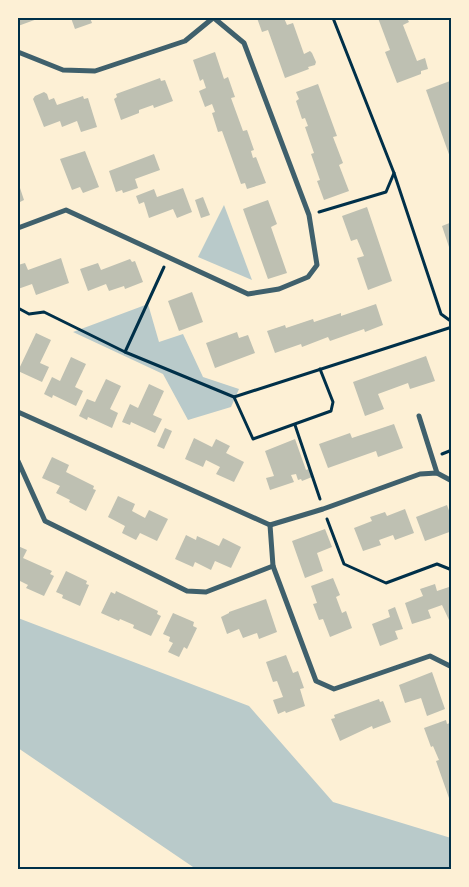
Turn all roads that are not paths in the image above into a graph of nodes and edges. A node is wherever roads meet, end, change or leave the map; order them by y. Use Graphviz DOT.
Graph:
graph roads {
  1 [pos="213,18"];
  2 [pos="18,52"];
  3 [pos="18,228"];
  4 [pos="18,412"];
  5 [pos="419,416"];
  6 [pos="18,461"];
  7 [pos="437,473"];
  8 [pos="452,481"];
  9 [pos="270,525"];
  10 [pos="273,566"];
  11 [pos="452,667"];
  1 -- 2 [label="street"];
  1 -- 3 [label="street"];
  4 -- 9 [label="street"];
  5 -- 7 [label="street"];
  6 -- 10 [label="street"];
  7 -- 8 [label="street"];
  7 -- 9 [label="street"];
  9 -- 10 [label="street"];
  10 -- 11 [label="street"];
}
